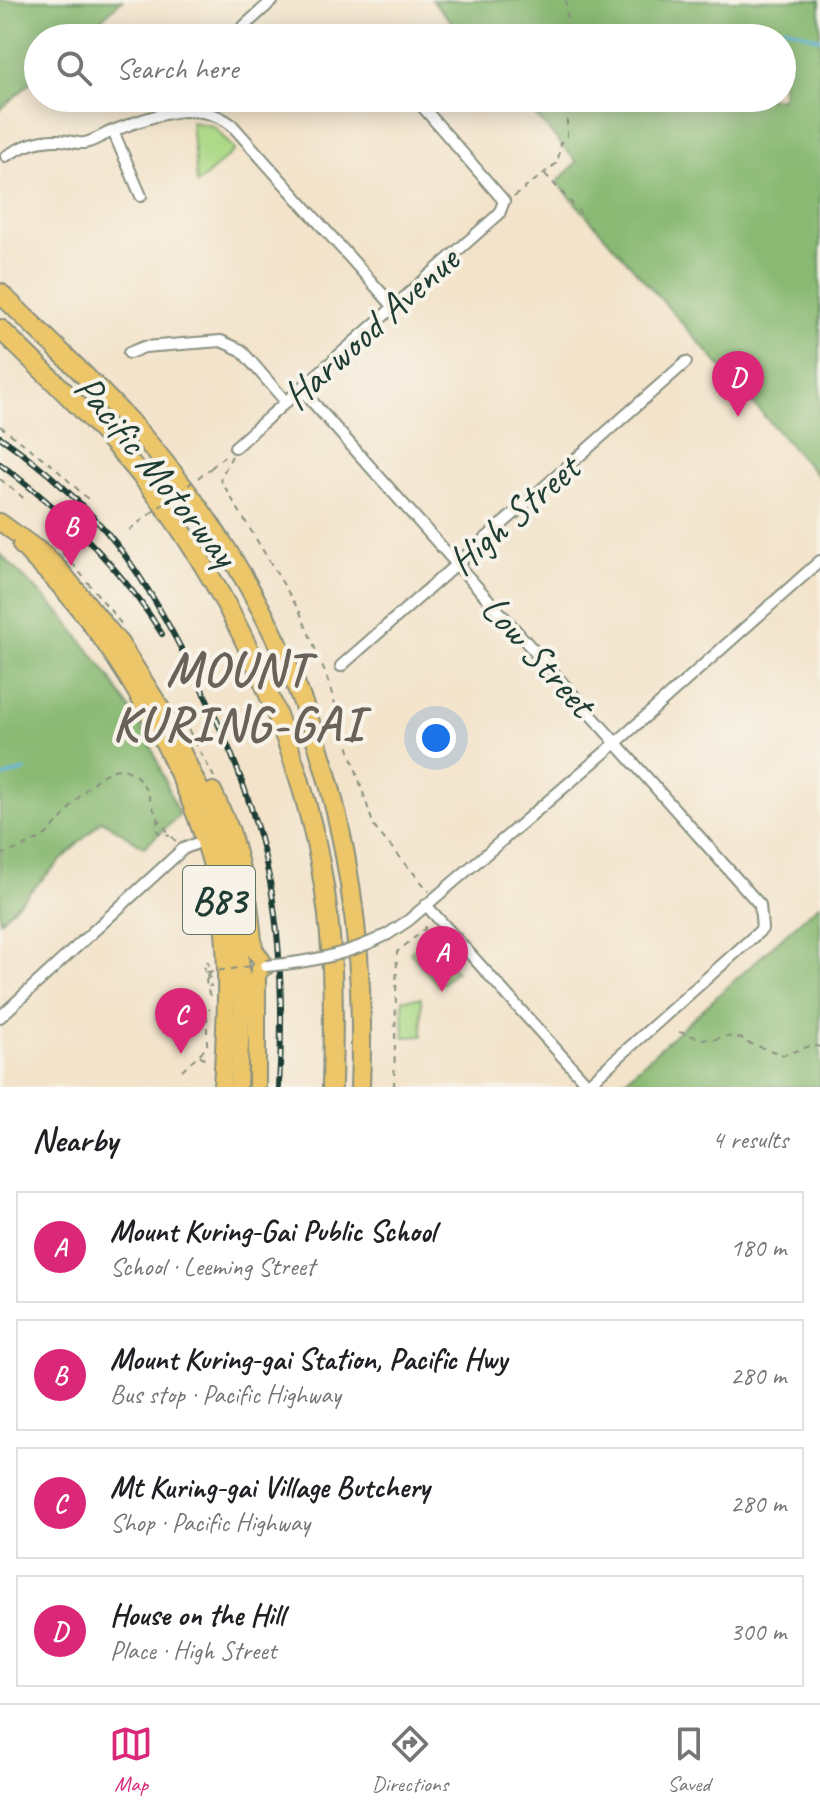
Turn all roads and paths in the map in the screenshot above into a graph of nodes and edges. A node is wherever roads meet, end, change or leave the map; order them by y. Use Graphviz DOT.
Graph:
graph roads {
  1 [pos="273,0"];
  2 [pos="566,0"];
  3 [pos="246,24"];
  4 [pos="567,24"];
  5 [pos="188,112"];
  6 [pos="207,112"];
  7 [pos="427,112"];
  8 [pos="567,112"];
  9 [pos="113,131"];
  10 [pos="6,156"];
  11 [pos="544,173"];
  12 [pos="141,196"];
  13 [pos="503,205"];
  14 [pos="586,219"];
  15 [pos="0,293"];
  16 [pos="393,306"];
  17 [pos="0,329"];
  18 [pos="129,353"];
  19 [pos="686,362"];
  20 [pos="301,389"];
  21 [pos="286,402"];
  22 [pos="0,426"];
  23 [pos="235,447"];
  24 [pos="0,479"];
  25 [pos="26,500"];
  26 [pos="91,502"];
  27 [pos="1,523"];
  28 [pos="95,524"];
  29 [pos="129,530"];
  30 [pos="84,534"];
  31 [pos="820,561"];
  32 [pos="457,564"];
  33 [pos="341,666"];
  34 [pos="617,742"];
  35 [pos="158,818"];
  36 [pos="171,836"];
  37 [pos="218,838"];
  38 [pos="183,849"];
  39 [pos="0,855"];
  40 [pos="431,902"];
  41 [pos="426,920"];
  42 [pos="208,955"];
  43 [pos="208,962"];
  44 [pos="259,966"];
  45 [pos="210,996"];
  46 [pos="210,1009"];
  47 [pos="0,1017"];
  48 [pos="679,1032"];
  49 [pos="820,1047"];
  50 [pos="199,1054"];
  51 [pos="209,1058"];
  52 [pos="182,1070"];
  53 [pos="256,1085"];
  54 [pos="587,1086"];
  55 [pos="222,1087"];
  56 [pos="238,1087"];
  57 [pos="332,1087"];
  58 [pos="360,1087"];
  59 [pos="394,1087"];
  1 -- 3 [label="street"];
  2 -- 4 [label="path"];
  5 -- 9 [label="street"];
  6 -- 16 [label="street"];
  7 -- 13 [label="street"];
  8 -- 11 [label="path"];
  9 -- 10 [label="street"];
  9 -- 12 [label="street"];
  11 -- 13 [label="path"];
  11 -- 14 [label="path"];
  13 -- 16 [label="street, Harwood Avenue"];
  15 -- 58 [label="highway, Pacific Motorway"];
  16 -- 20 [label="street, Harwood Avenue"];
  17 -- 57 [label="highway, Pacific Motorway"];
  18 -- 21 [label="street"];
  19 -- 32 [label="street, High Street"];
  20 -- 21 [label="street, Harwood Avenue"];
  20 -- 32 [label="street, Low Street"];
  21 -- 23 [label="street, Harwood Avenue"];
  22 -- 26 [label="path"];
  23 -- 29 [label="path, bridge"];
  23 -- 40 [label="path"];
  24 -- 25 [label="path"];
  27 -- 37 [label="main road, B83"];
  27 -- 37 [label="main road, B83"];
  28 -- 30 [label="path"];
  31 -- 34 [label="street"];
  32 -- 33 [label="street, High Street"];
  32 -- 34 [label="street, Low Street"];
  34 -- 40 [label="street"];
  34 -- 54 [label="street, Low Street"];
  35 -- 36 [label="path"];
  35 -- 36 [label="path"];
  35 -- 39 [label="path"];
  36 -- 38 [label="path"];
  37 -- 38 [label="street"];
  37 -- 44 [label="main road"];
  37 -- 55 [label="main road, B83"];
  37 -- 56 [label="main road, B83"];
  38 -- 47 [label="street"];
  40 -- 44 [label="street, bridge"];
  40 -- 54 [label="street"];
  41 -- 59 [label="path"];
  42 -- 43 [label="path"];
  43 -- 44 [label="path, bridge"];
  43 -- 45 [label="path"];
  44 -- 53 [label="main road"];
  46 -- 50 [label="path"];
  48 -- 49 [label="path"];
  50 -- 51 [label="path"];
  50 -- 52 [label="path"];
}
